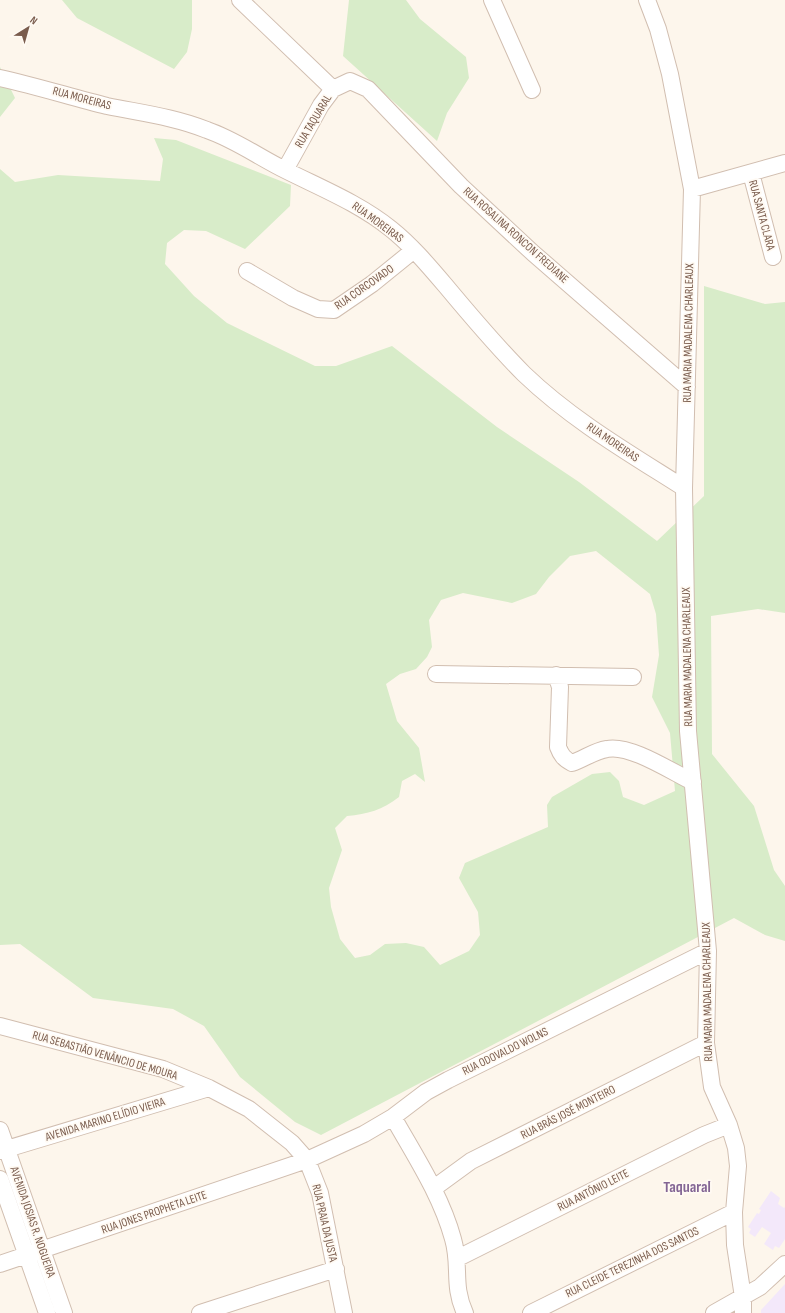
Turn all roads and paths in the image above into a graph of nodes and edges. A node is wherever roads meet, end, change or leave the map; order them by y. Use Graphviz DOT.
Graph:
graph roads {
  1 [pos="240,0"];
  2 [pos="492,0"];
  3 [pos="647,0"];
  4 [pos="0,78"];
  5 [pos="350,81"];
  6 [pos="332,89"];
  7 [pos="532,90"];
  8 [pos="785,163"];
  9 [pos="284,170"];
  10 [pos="751,173"];
  11 [pos="692,189"];
  12 [pos="414,250"];
  13 [pos="773,257"];
  14 [pos="247,271"];
  15 [pos="687,387"];
  16 [pos="684,488"];
  17 [pos="436,674"];
  18 [pos="556,675"];
  19 [pos="633,677"];
  20 [pos="693,782"];
  21 [pos="708,952"];
  22 [pos="0,1026"];
  23 [pos="706,1043"];
  24 [pos="209,1088"];
  25 [pos="393,1117"];
  26 [pos="730,1125"];
  27 [pos="0,1130"];
  28 [pos="3,1150"];
  29 [pos="307,1160"];
  30 [pos="0,1179"];
  31 [pos="434,1188"];
  32 [pos="734,1212"];
  33 [pos="43,1250"];
  34 [pos="28,1255"];
  35 [pos="458,1258"];
  36 [pos="0,1264"];
  37 [pos="785,1264"];
  38 [pos="336,1269"];
  39 [pos="743,1305"];
  40 [pos="47,1313"];
  41 [pos="64,1313"];
  42 [pos="200,1313"];
  43 [pos="344,1313"];
  44 [pos="466,1313"];
  45 [pos="531,1313"];
  46 [pos="714,1313"];
  1 -- 6 [label="street"];
  2 -- 7 [label="street"];
  3 -- 11 [label="street, RUA MARIA MADALENA CHARLEAUX"];
  4 -- 9 [label="street, RUA MOREIRAS"];
  5 -- 6 [label="street, RUA TAQUARAL"];
  5 -- 15 [label="street, RUA ROSALINA RONCON FREDIANE"];
  6 -- 9 [label="street, RUA TAQUARAL"];
  8 -- 10 [label="street"];
  9 -- 12 [label="street, RUA MOREIRAS"];
  10 -- 11 [label="street"];
  10 -- 13 [label="street, RUA SANTA CLARA"];
  11 -- 15 [label="street, RUA MARIA MADALENA CHARLEAUX"];
  12 -- 14 [label="street, RUA CORCOVADO"];
  12 -- 16 [label="street, RUA MOREIRAS"];
  15 -- 16 [label="street, RUA MARIA MADALENA CHARLEAUX"];
  16 -- 20 [label="street, RUA MARIA MADALENA CHARLEAUX"];
  17 -- 18 [label="street"];
  18 -- 19 [label="street"];
  18 -- 20 [label="street"];
  20 -- 21 [label="street, RUA MARIA MADALENA CHARLEAUX"];
  21 -- 23 [label="street, RUA MARIA MADALENA CHARLEAUX"];
  21 -- 25 [label="street, RUA ODOVALDO WOLNS"];
  22 -- 24 [label="street, RUA SEBASTIÃO VENÂNCIO DE MOURA"];
  23 -- 26 [label="street, RUA MARIA MADALENA CHARLEAUX"];
  23 -- 31 [label="street, RUA BRÁS JOSÉ MONTEIRO"];
  24 -- 28 [label="street, AVENIDA MARINO ELÍDIO VIEIRA"];
  24 -- 29 [label="street, RUA PRAIA DA JUSTA"];
  25 -- 29 [label="street, RUA ODOVALDO WOLNS"];
  25 -- 31 [label="street"];
  26 -- 32 [label="street, RUA MARIA MADALENA CHARLEAUX"];
  26 -- 35 [label="street, RUA ANTÔNIO LEITE"];
  27 -- 28 [label="street, AVENIDA JOSIAS R. NOGUEIRA"];
  28 -- 33 [label="street, AVENIDA JOSIAS R. NOGUEIRA"];
  29 -- 33 [label="street, RUA JONES PROPHETA LEITE"];
  29 -- 38 [label="street, RUA PRAIA DA JUSTA"];
  30 -- 34 [label="street, AVENIDA JOSIAS R. NOGUEIRA"];
  31 -- 35 [label="street"];
  32 -- 39 [label="street, RUA MARIA MADALENA CHARLEAUX"];
  32 -- 45 [label="street, RUA CLEIDE TEREZINHA DOS SANTOS"];
  33 -- 34 [label="street, RUA JONES PROPHETA LEITE"];
  33 -- 41 [label="street, AVENIDA JOSIAS R. NOGUEIRA"];
  34 -- 36 [label="street, RUA JONES PROPHETA LEITE"];
  34 -- 40 [label="street, AVENIDA JOSIAS R. NOGUEIRA"];
  35 -- 44 [label="street"];
  37 -- 39 [label="street"];
  38 -- 42 [label="street"];
  38 -- 43 [label="street, RUA PRAIA DA JUSTA"];
  39 -- 46 [label="street"];
}
